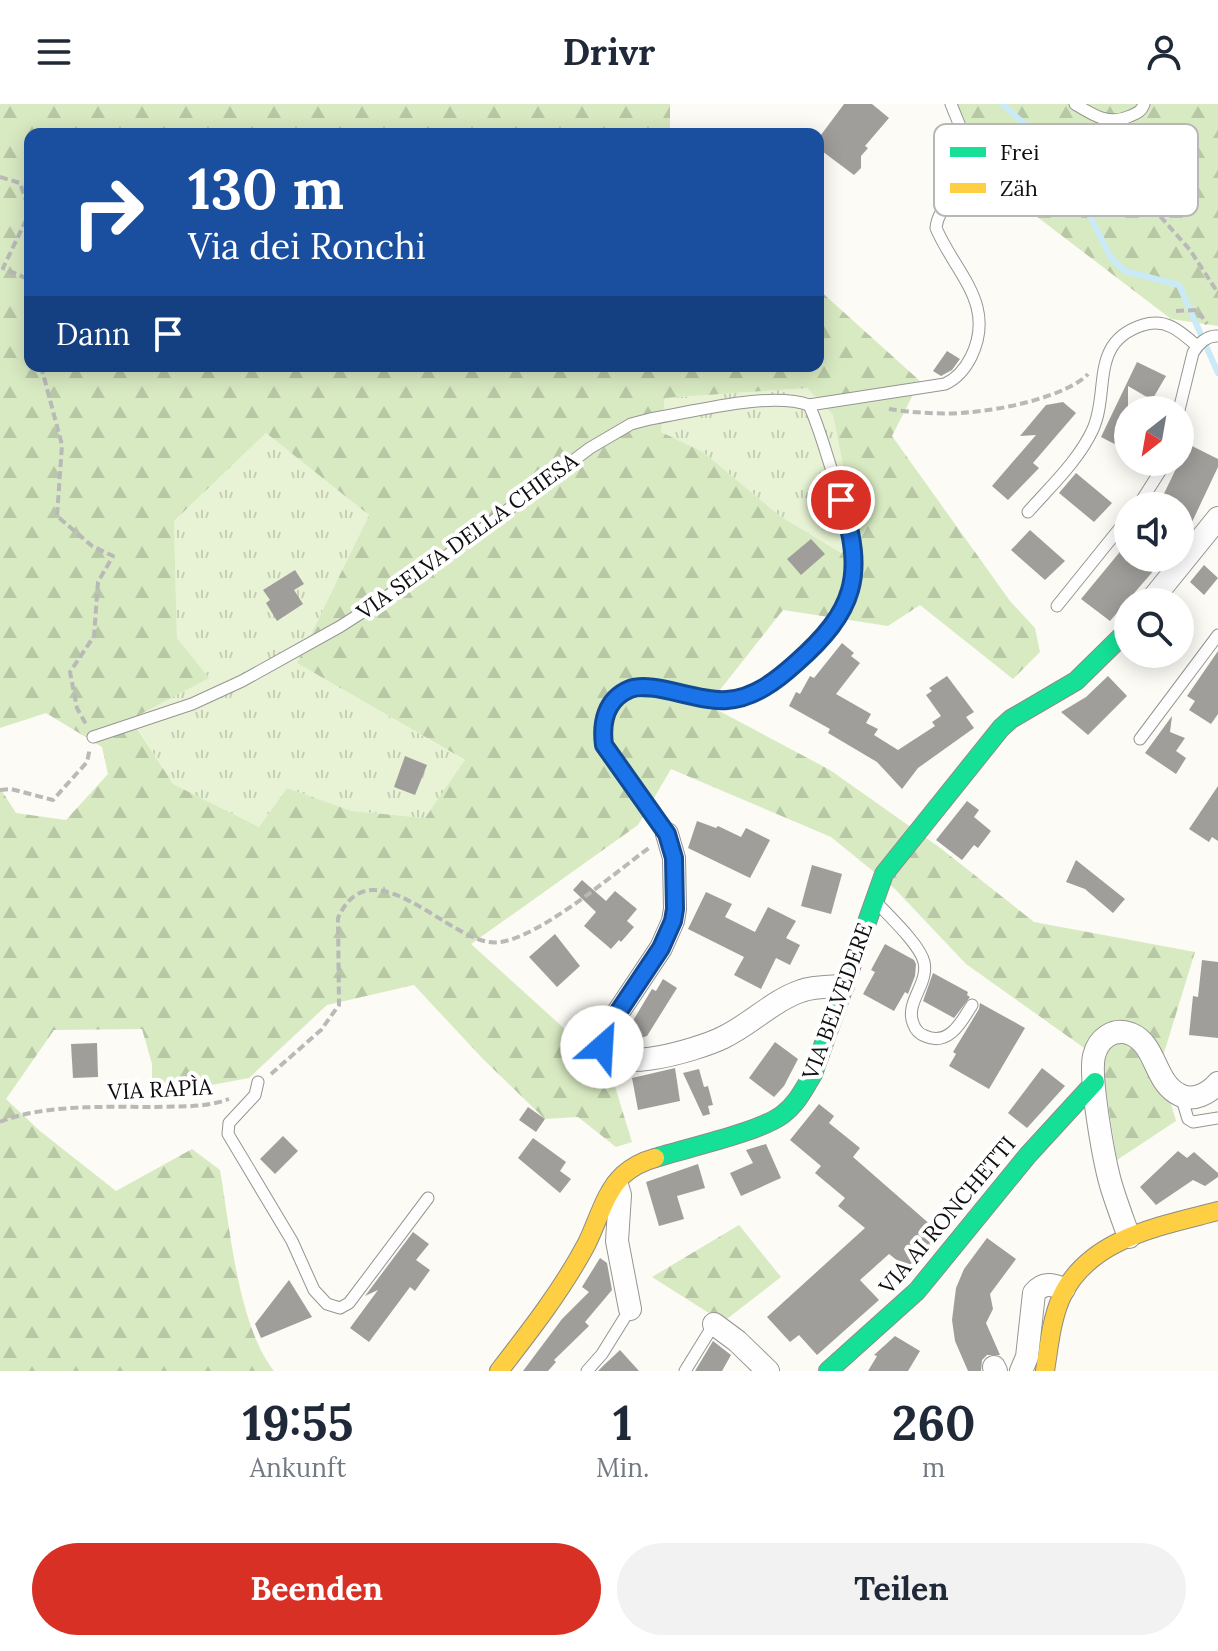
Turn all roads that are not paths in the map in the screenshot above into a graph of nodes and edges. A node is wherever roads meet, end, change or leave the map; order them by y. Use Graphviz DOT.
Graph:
graph roads {
  1 [pos="951,104"];
  2 [pos="1075,104"];
  3 [pos="1144,104"];
  4 [pos="959,124"];
  5 [pos="939,216"];
  6 [pos="1213,337"];
  7 [pos="1197,346"];
  8 [pos="1182,396"];
  9 [pos="809,405"];
  10 [pos="1028,512"];
  11 [pos="1218,518"];
  12 [pos="1114,535"];
  13 [pos="1161,588"];
  14 [pos="1057,606"];
  15 [pos="1218,635"];
  16 [pos="1114,644"];
  17 [pos="93,737"];
  18 [pos="1140,739"];
  19 [pos="667,834"];
  20 [pos="874,900"];
  21 [pos="843,986"];
  22 [pos="972,1005"];
  23 [pos="258,1082"];
  24 [pos="1095,1082"];
  25 [pos="1218,1083"];
  26 [pos="1181,1096"];
  27 [pos="1218,1118"];
  28 [pos="616,1183"];
  29 [pos="428,1198"];
  30 [pos="1218,1211"];
  31 [pos="1129,1237"];
  32 [pos="1064,1289"];
  33 [pos="630,1309"];
  34 [pos="714,1324"];
  35 [pos="499,1371"];
  36 [pos="587,1371"];
  37 [pos="685,1371"];
  38 [pos="768,1371"];
  39 [pos="828,1371"];
  40 [pos="1021,1371"];
  41 [pos="1045,1371"];
  1 -- 4 [label="lane, VIA SELVA DELLA CHIESA"];
  2 -- 3 [label="lane"];
  5 -- 9 [label="lane, VIA SELVA DELLA CHIESA"];
  6 -- 7 [label="lane"];
  7 -- 8 [label="lane"];
  7 -- 10 [label="lane"];
  9 -- 17 [label="lane, VIA SELVA DELLA CHIESA"];
  9 -- 19 [label="lane"];
  11 -- 13 [label="street"];
  12 -- 14 [label="lane"];
  15 -- 18 [label="lane"];
  16 -- 20 [label="street, VIA BELVEDERE"];
  19 -- 21 [label="street"];
  20 -- 21 [label="street, VIA BELVEDERE"];
  20 -- 22 [label="lane"];
  21 -- 28 [label="street, VIA BELVEDERE"];
  23 -- 29 [label="lane"];
  24 -- 26 [label="street"];
  24 -- 31 [label="street"];
  24 -- 39 [label="street, VIA AI RONCHETTI"];
  25 -- 26 [label="street"];
  26 -- 27 [label="lane"];
  28 -- 33 [label="street"];
  28 -- 35 [label="street, VIA BELVEDERE"];
  30 -- 31 [label="street"];
  31 -- 32 [label="street"];
  32 -- 40 [label="street"];
  32 -- 41 [label="street"];
  33 -- 36 [label="lane"];
  34 -- 37 [label="lane"];
  34 -- 38 [label="street"];
}
